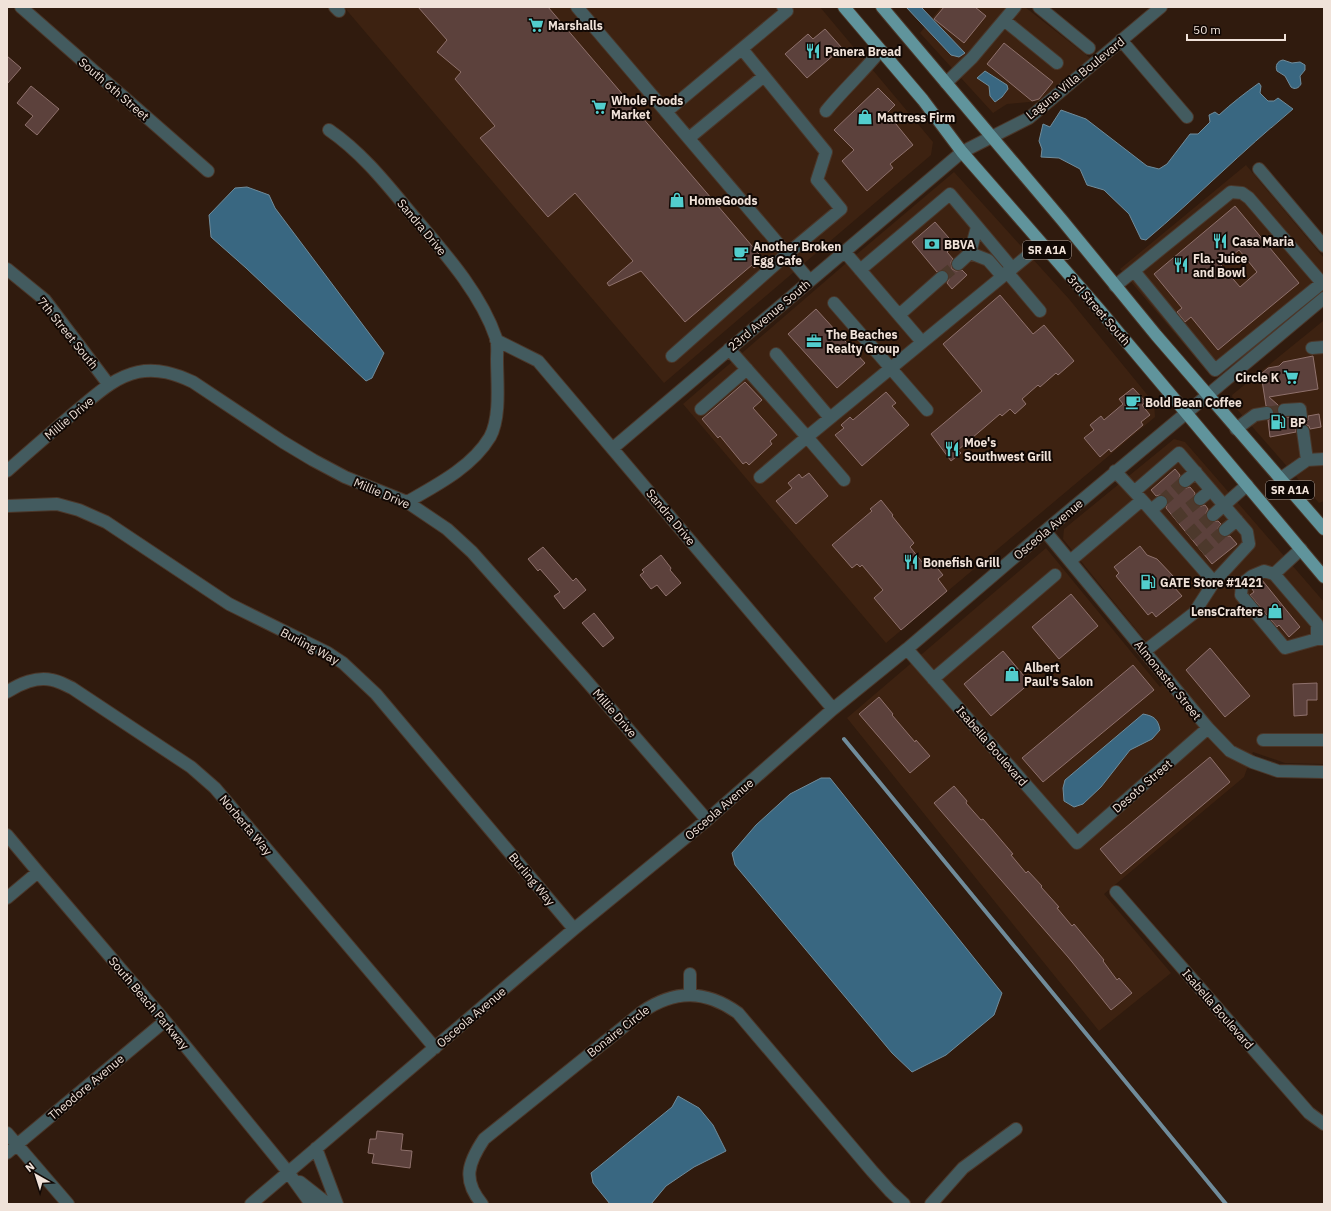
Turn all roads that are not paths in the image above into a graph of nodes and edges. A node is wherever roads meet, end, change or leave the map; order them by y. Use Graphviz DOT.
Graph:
graph roads {
  1 [pos="20,7"];
  2 [pos="577,7"];
  3 [pos="783,7"];
  4 [pos="844,7"];
  5 [pos="882,7"];
  6 [pos="1014,7"];
  7 [pos="1038,7"];
  8 [pos="1161,7"];
  9 [pos="1004,20"];
  10 [pos="1121,40"];
  11 [pos="1089,48"];
  12 [pos="742,49"];
  13 [pos="880,51"];
  14 [pos="1057,63"];
  15 [pos="764,76"];
  16 [pos="946,83"];
  17 [pos="826,111"];
  18 [pos="666,112"];
  19 [pos="1187,117"];
  20 [pos="329,130"];
  21 [pos="992,136"];
  22 [pos="689,138"];
  23 [pos="962,152"];
  24 [pos="1259,169"];
  25 [pos="208,171"];
  26 [pos="975,224"];
  27 [pos="1042,244"];
  28 [pos="1324,246"];
  29 [pos="844,251"];
  30 [pos="787,254"];
  31 [pos="970,254"];
  32 [pos="958,264"];
  33 [pos="7,268"];
  34 [pos="860,270"];
  35 [pos="1134,271"];
  36 [pos="1007,272"];
  37 [pos="942,277"];
  38 [pos="810,281"];
  39 [pos="1323,284"];
  40 [pos="1115,286"];
  41 [pos="1324,298"];
  42 [pos="834,303"];
  43 [pos="1040,312"];
  44 [pos="899,315"];
  45 [pos="496,340"];
  46 [pos="922,342"];
  47 [pos="729,349"];
  48 [pos="776,354"];
  49 [pos="1233,355"];
  50 [pos="672,356"];
  51 [pos="1242,366"];
  52 [pos="891,368"];
  53 [pos="747,369"];
  54 [pos="109,385"];
  55 [pos="1208,395"];
  56 [pos="701,409"];
  57 [pos="928,410"];
  58 [pos="1284,410"];
  59 [pos="1186,413"];
  60 [pos="1267,413"];
  61 [pos="1302,417"];
  62 [pos="830,418"];
  63 [pos="1236,429"];
  64 [pos="1303,430"];
  65 [pos="807,437"];
  66 [pos="613,448"];
  67 [pos="1324,459"];
  68 [pos="1307,460"];
  69 [pos="7,471"];
  70 [pos="1116,471"];
  71 [pos="1196,472"];
  72 [pos="760,478"];
  73 [pos="1280,479"];
  74 [pos="844,480"];
  75 [pos="1185,481"];
  76 [pos="1247,485"];
  77 [pos="1211,490"];
  78 [pos="1138,496"];
  79 [pos="1200,499"];
  80 [pos="407,502"];
  81 [pos="1161,502"];
  82 [pos="1224,505"];
  83 [pos="7,506"];
  84 [pos="1151,510"];
  85 [pos="1213,515"];
  86 [pos="1237,520"];
  87 [pos="1324,529"];
  88 [pos="1225,530"];
  89 [pos="1045,531"];
  90 [pos="1301,549"];
  91 [pos="1070,561"];
  92 [pos="1274,574"];
  93 [pos="1055,575"];
  94 [pos="1324,576"];
  95 [pos="1214,582"];
  96 [pos="1320,639"];
  97 [pos="907,649"];
  98 [pos="1145,651"];
  99 [pos="933,679"];
  100 [pos="7,692"];
  101 [pos="833,709"];
  102 [pos="1208,728"];
  103 [pos="1263,740"];
  104 [pos="1324,740"];
  105 [pos="1324,772"];
  106 [pos="707,820"];
  107 [pos="7,835"];
  108 [pos="1076,843"];
  109 [pos="38,872"];
  110 [pos="1116,892"];
  111 [pos="7,898"];
  112 [pos="574,929"];
  113 [pos="690,974"];
  114 [pos="690,995"];
  115 [pos="166,1021"];
  116 [pos="435,1048"];
  117 [pos="1324,1124"];
  118 [pos="1016,1129"];
  119 [pos="7,1133"];
  120 [pos="16,1145"];
  121 [pos="316,1148"];
  122 [pos="7,1153"];
  123 [pos="288,1172"];
  124 [pos="68,1204"];
  125 [pos="251,1204"];
  126 [pos="311,1204"];
  127 [pos="328,1204"];
  128 [pos="337,1204"];
  129 [pos="482,1204"];
  130 [pos="904,1204"];
  131 [pos="931,1204"];
  1 -- 25 [label="street, South 6th Street"];
  2 -- 18 [label="street"];
  3 -- 12 [label="street"];
  4 -- 13 [label="main road, 3rd Street South / SR A1A"];
  5 -- 16 [label="main road, SR A1A"];
  6 -- 9 [label="street"];
  7 -- 11 [label="street"];
  8 -- 10 [label="street, Laguna Villa Boulevard"];
  9 -- 14 [label="street"];
  9 -- 16 [label="street"];
  10 -- 19 [label="street"];
  10 -- 21 [label="street, Laguna Villa Boulevard"];
  12 -- 15 [label="street"];
  12 -- 18 [label="street"];
  13 -- 17 [label="street"];
  13 -- 23 [label="main road, 3rd Street South / SR A1A"];
  15 -- 22 [label="street"];
  15 -- 30 [label="street"];
  16 -- 21 [label="main road, SR A1A"];
  18 -- 22 [label="street"];
  20 -- 45 [label="street, Sandra Drive"];
  21 -- 23 [label="street, Laguna Villa Boulevard"];
  21 -- 40 [label="main road, SR A1A"];
  22 -- 30 [label="street"];
  23 -- 27 [label="main road, 3rd Street South / SR A1A"];
  23 -- 29 [label="street, 23rd Avenue South"];
  24 -- 28 [label="street"];
  26 -- 31 [label="street"];
  26 -- 34 [label="street"];
  26 -- 36 [label="street"];
  27 -- 36 [label="street"];
  27 -- 59 [label="main road, 3rd Street South / SR A1A"];
  29 -- 34 [label="street"];
  29 -- 38 [label="street, 23rd Avenue South"];
  30 -- 38 [label="street"];
  30 -- 50 [label="street"];
  31 -- 32 [label="street"];
  31 -- 36 [label="street"];
  33 -- 54 [label="street, 7th Street South"];
  34 -- 44 [label="street"];
  35 -- 39 [label="street"];
  35 -- 40 [label="street"];
  35 -- 49 [label="street"];
  36 -- 43 [label="street"];
  36 -- 46 [label="street"];
  37 -- 44 [label="street"];
  38 -- 47 [label="street, 23rd Avenue South"];
  39 -- 49 [label="street"];
  40 -- 55 [label="main road, SR A1A"];
  41 -- 51 [label="street, Osceola Avenue"];
  42 -- 52 [label="street"];
  44 -- 46 [label="street"];
  45 -- 66 [label="street, Sandra Drive"];
  45 -- 80 [label="street, Sandra Drive"];
  46 -- 52 [label="street"];
  47 -- 53 [label="street"];
  47 -- 66 [label="street, 23rd Avenue South"];
  48 -- 62 [label="street"];
  49 -- 51 [label="street"];
  51 -- 55 [label="street, Osceola Avenue"];
  52 -- 57 [label="street"];
  52 -- 62 [label="street"];
  53 -- 56 [label="street"];
  53 -- 65 [label="street"];
  54 -- 69 [label="street, Millie Drive"];
  54 -- 80 [label="street, Millie Drive"];
  55 -- 59 [label="street, Osceola Avenue"];
  55 -- 63 [label="main road, SR A1A"];
  58 -- 61 [label="street"];
  59 -- 70 [label="street, Osceola Avenue"];
  59 -- 76 [label="main road, 3rd Street South / SR A1A"];
  60 -- 63 [label="street"];
  62 -- 65 [label="street"];
  63 -- 73 [label="main road, SR A1A"];
  64 -- 68 [label="street"];
  65 -- 72 [label="street"];
  65 -- 74 [label="street"];
  66 -- 101 [label="street, Sandra Drive"];
  67 -- 68 [label="street"];
  68 -- 73 [label="street"];
  70 -- 78 [label="street"];
  70 -- 89 [label="street, Osceola Avenue"];
  71 -- 75 [label="street"];
  71 -- 77 [label="street"];
  71 -- 78 [label="street"];
  73 -- 87 [label="main road, SR A1A"];
  76 -- 82 [label="street"];
  76 -- 90 [label="main road, 3rd Street South / SR A1A"];
  77 -- 79 [label="street"];
  77 -- 82 [label="street"];
  78 -- 84 [label="street"];
  78 -- 91 [label="street"];
  80 -- 106 [label="street, Millie Drive"];
  81 -- 84 [label="street"];
  82 -- 85 [label="street"];
  82 -- 86 [label="street"];
  83 -- 112 [label="street, Burling Way"];
  84 -- 95 [label="street"];
  86 -- 88 [label="street"];
  86 -- 95 [label="street"];
  89 -- 91 [label="street, Almonaster Street"];
  89 -- 97 [label="street, Osceola Avenue"];
  90 -- 92 [label="street"];
  90 -- 94 [label="main road, 3rd Street South / SR A1A"];
  91 -- 98 [label="street, Almonaster Street"];
  92 -- 96 [label="street"];
  92 -- 96 [label="street"];
  93 -- 99 [label="street"];
  95 -- 98 [label="street"];
  97 -- 99 [label="street, Isabella Boulevard"];
  97 -- 101 [label="street, Osceola Avenue"];
  98 -- 102 [label="street, Almonaster Street"];
  99 -- 108 [label="street, Isabella Boulevard"];
  100 -- 116 [label="street, Norberta Way"];
  101 -- 106 [label="street, Osceola Avenue"];
  102 -- 105 [label="street, Almonaster Street"];
  102 -- 108 [label="street, Desoto Street"];
  103 -- 104 [label="street"];
  106 -- 112 [label="street, Osceola Avenue"];
  107 -- 109 [label="street, South Beach Parkway"];
  109 -- 111 [label="street"];
  109 -- 115 [label="street, South Beach Parkway"];
  110 -- 117 [label="street, Isabella Boulevard"];
  112 -- 116 [label="street, Osceola Avenue"];
  113 -- 114 [label="street"];
  114 -- 129 [label="street, Bonaire Circle"];
  114 -- 130 [label="street, Bonaire Circle"];
  115 -- 120 [label="street, Theodore Avenue"];
  115 -- 123 [label="street, South Beach Parkway"];
  116 -- 121 [label="street, Osceola Avenue"];
  118 -- 131 [label="street"];
  119 -- 120 [label="street"];
  120 -- 122 [label="street, Theodore Avenue"];
  120 -- 124 [label="street"];
  121 -- 123 [label="street, Osceola Avenue"];
  121 -- 128 [label="street"];
  123 -- 125 [label="street, Osceola Avenue"];
  123 -- 126 [label="street, South Beach Parkway"];
  123 -- 127 [label="street, South Beach Parkway"];
}
